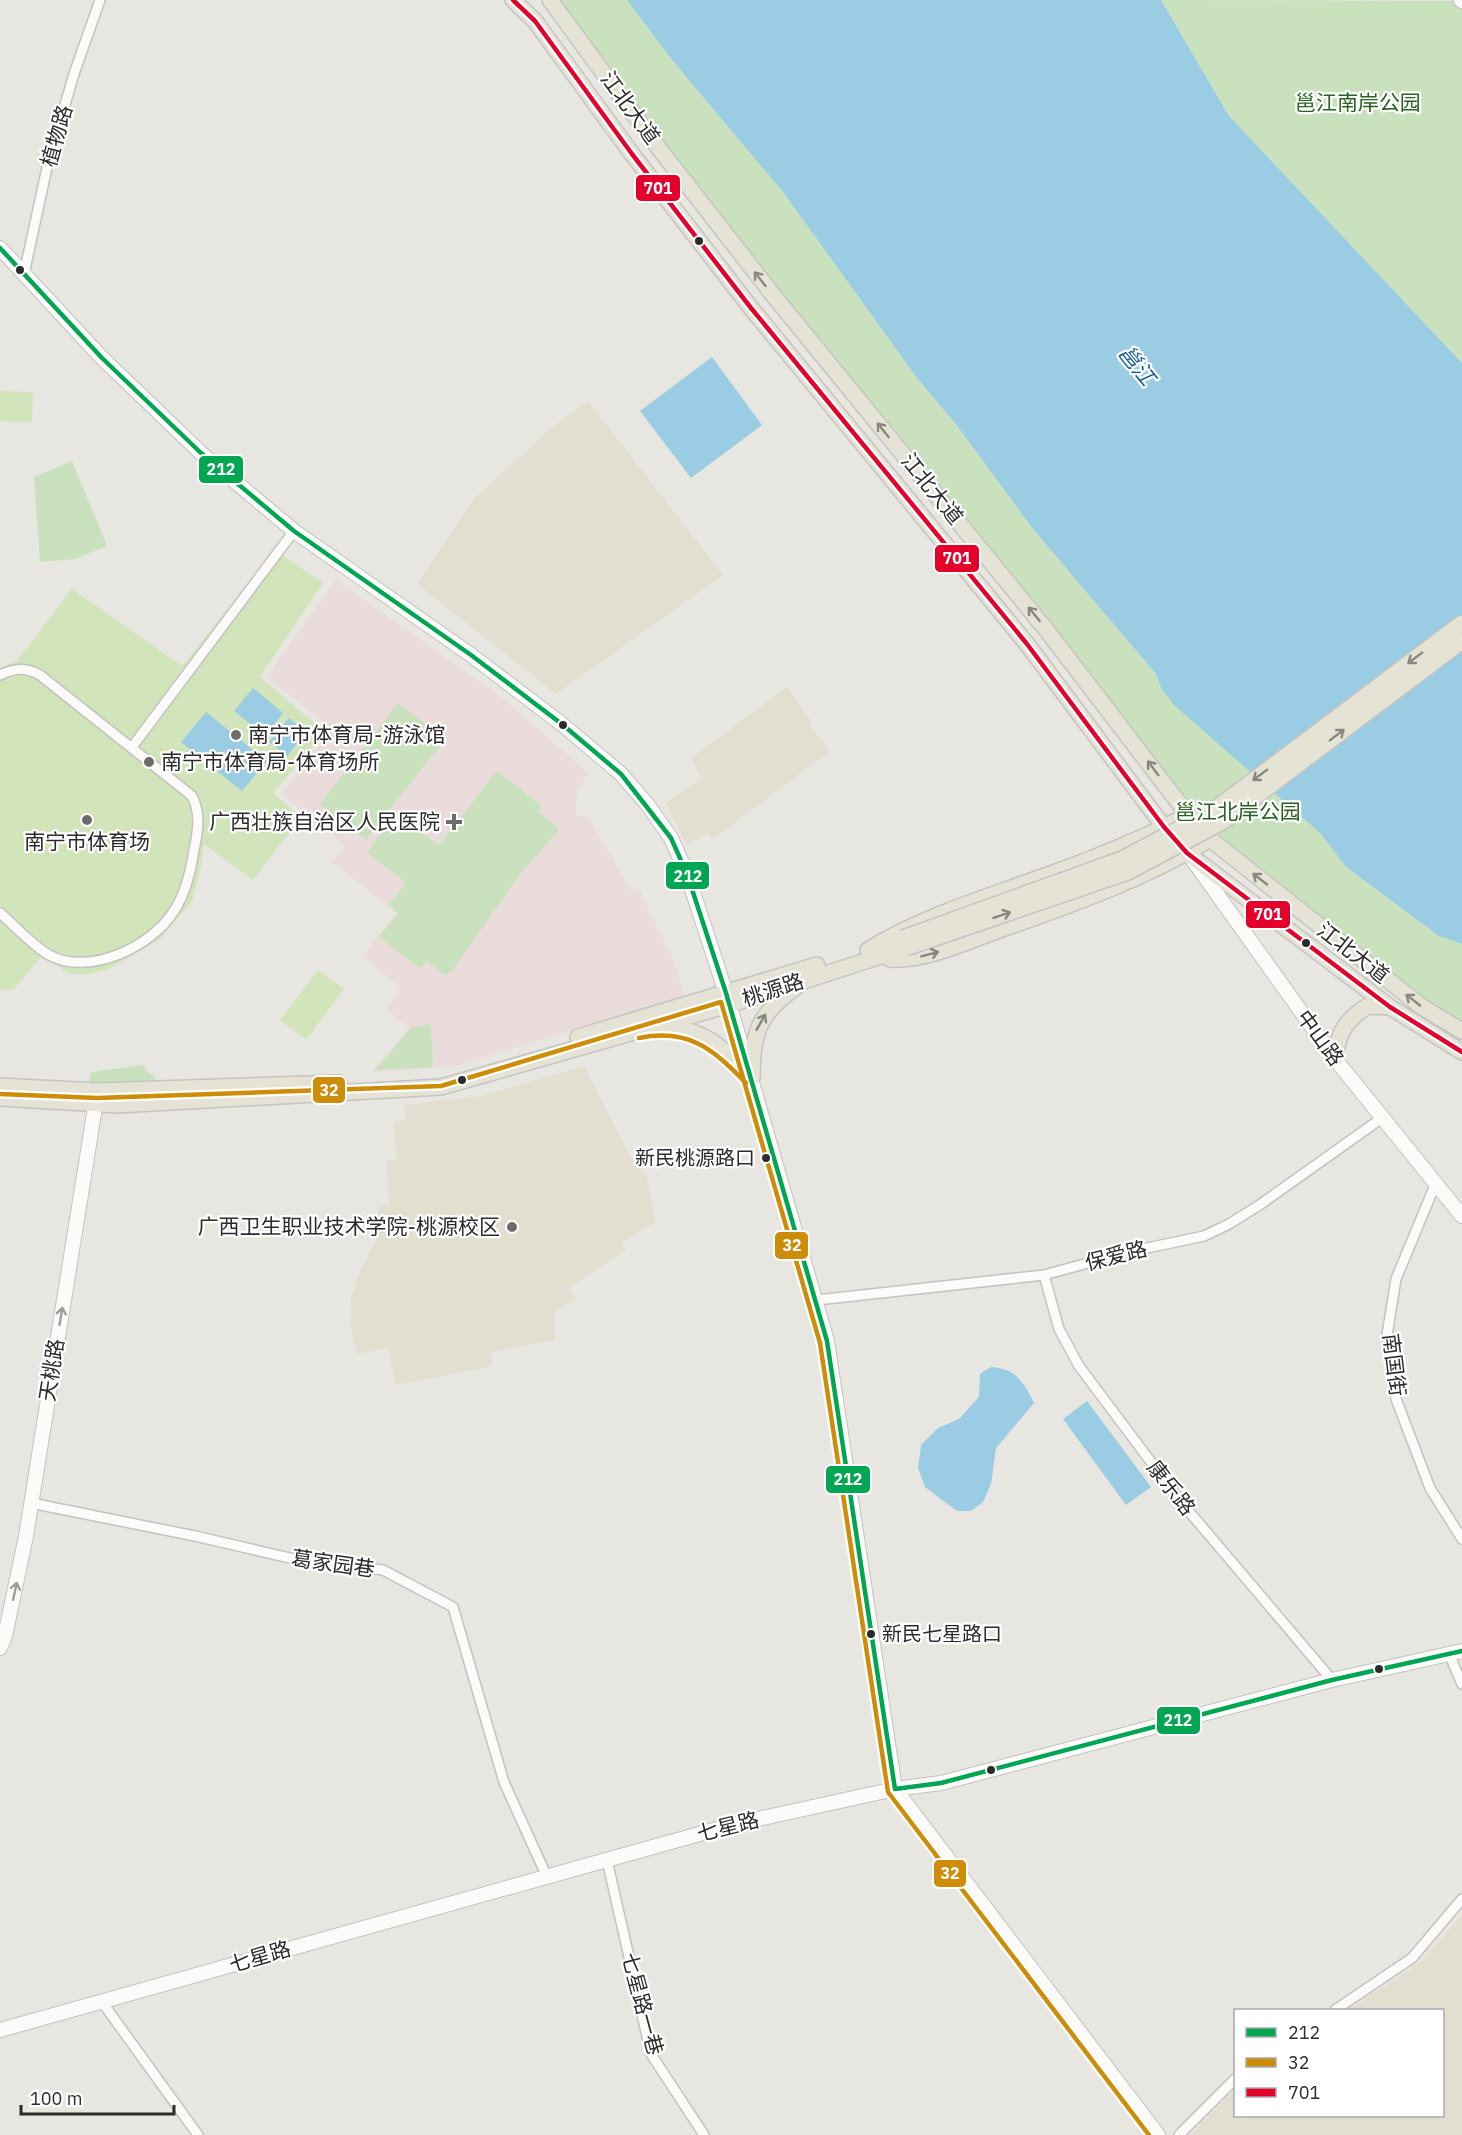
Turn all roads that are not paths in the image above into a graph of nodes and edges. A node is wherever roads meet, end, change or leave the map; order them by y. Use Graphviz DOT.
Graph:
graph roads {
  1 [pos="100,0"];
  2 [pos="513,0"];
  3 [pos="550,0"];
  4 [pos="0,248"];
  5 [pos="24,274"];
  6 [pos="294,531"];
  7 [pos="1462,623"];
  8 [pos="1462,641"];
  9 [pos="0,675"];
  10 [pos="132,747"];
  11 [pos="1188,815"];
  12 [pos="1164,827"];
  13 [pos="1210,839"];
  14 [pos="1187,853"];
  15 [pos="0,913"];
  16 [pos="904,943"];
  17 [pos="870,954"];
  18 [pos="809,978"];
  19 [pos="728,999"];
  20 [pos="1389,1007"];
  21 [pos="654,1026"];
  22 [pos="1462,1031"];
  23 [pos="1462,1052"];
  24 [pos="1335,1059"];
  25 [pos="752,1078"];
  26 [pos="0,1086"];
  27 [pos="0,1098"];
  28 [pos="96,1098"];
  29 [pos="1382,1118"];
  30 [pos="1435,1185"];
  31 [pos="1462,1216"];
  32 [pos="1044,1275"];
  33 [pos="817,1300"];
  34 [pos="31,1503"];
  35 [pos="1462,1539"];
  36 [pos="0,1648"];
  37 [pos="1456,1652"];
  38 [pos="1332,1680"];
  39 [pos="1462,1684"];
  40 [pos="895,1789"];
  41 [pos="607,1860"];
  42 [pos="547,1877"];
  43 [pos="1462,1899"];
  44 [pos="102,2002"];
  45 [pos="1336,2009"];
  46 [pos="0,2030"];
  47 [pos="1234,2080"];
  48 [pos="198,2135"];
  49 [pos="704,2135"];
  50 [pos="1158,2135"];
  51 [pos="1179,2135"];
  1 -- 5 [label="street, 植物路"];
  2 -- 12 [label="main road, 江北大道"];
  11 -- 3 [label="main road, 江北大道, one-way"];
  4 -- 5 [label="main road"];
  5 -- 6 [label="main road"];
  6 -- 10 [label="street"];
  6 -- 19 [label="main road"];
  7 -- 16 [label="main road, one-way, bridge"];
  16 -- 8 [label="main road, one-way, bridge"];
  9 -- 10 [label="street"];
  10 -- 15 [label="street"];
  11 -- 12 [label="main road"];
  11 -- 13 [label="main road, 江北大道"];
  12 -- 14 [label="main road, 江北大道"];
  12 -- 17 [label="main road"];
  13 -- 14 [label="main road"];
  22 -- 13 [label="main road, 江北大道, one-way"];
  17 -- 14 [label="main road, one-way"];
  14 -- 20 [label="main road, 江北大道"];
  14 -- 24 [label="main road, 中山路"];
  16 -- 17 [label="main road, 桃源路"];
  17 -- 18 [label="main road, 桃源路"];
  17 -- 19 [label="main road, 桃源路"];
  18 -- 19 [label="main road, 桃源路"];
  25 -- 18 [label="main road, one-way"];
  19 -- 21 [label="main road, 桃源路"];
  19 -- 25 [label="main road"];
  19 -- 28 [label="main road, 桃源路"];
  20 -- 23 [label="main road, 江北大道"];
  20 -- 24 [label="main road"];
  21 -- 25 [label="main road"];
  21 -- 28 [label="main road, 桃源路"];
  24 -- 29 [label="main road, 中山路"];
  25 -- 33 [label="main road"];
  26 -- 28 [label="main road, 桃源路"];
  27 -- 28 [label="main road, 桃源路"];
  34 -- 28 [label="main road, 天桃路, one-way"];
  29 -- 30 [label="main road, 中山路"];
  29 -- 32 [label="street, 保爱路"];
  30 -- 31 [label="main road, 中山路"];
  30 -- 35 [label="street, 南国街"];
  32 -- 33 [label="street, 保爱路"];
  32 -- 38 [label="street, 康乐路"];
  33 -- 40 [label="main road"];
  36 -- 34 [label="main road, 天桃路, one-way"];
  34 -- 42 [label="street, 葛家园巷"];
  37 -- 38 [label="main road, 七星路"];
  37 -- 39 [label="street"];
  38 -- 40 [label="main road, 七星路"];
  40 -- 41 [label="main road, 七星路"];
  40 -- 50 [label="main road"];
  41 -- 42 [label="main road, 七星路"];
  41 -- 49 [label="street, 七星路一巷"];
  42 -- 44 [label="main road, 七星路"];
  43 -- 45 [label="street"];
  44 -- 46 [label="main road, 七星路"];
  44 -- 48 [label="street"];
  47 -- 51 [label="street"];
}
